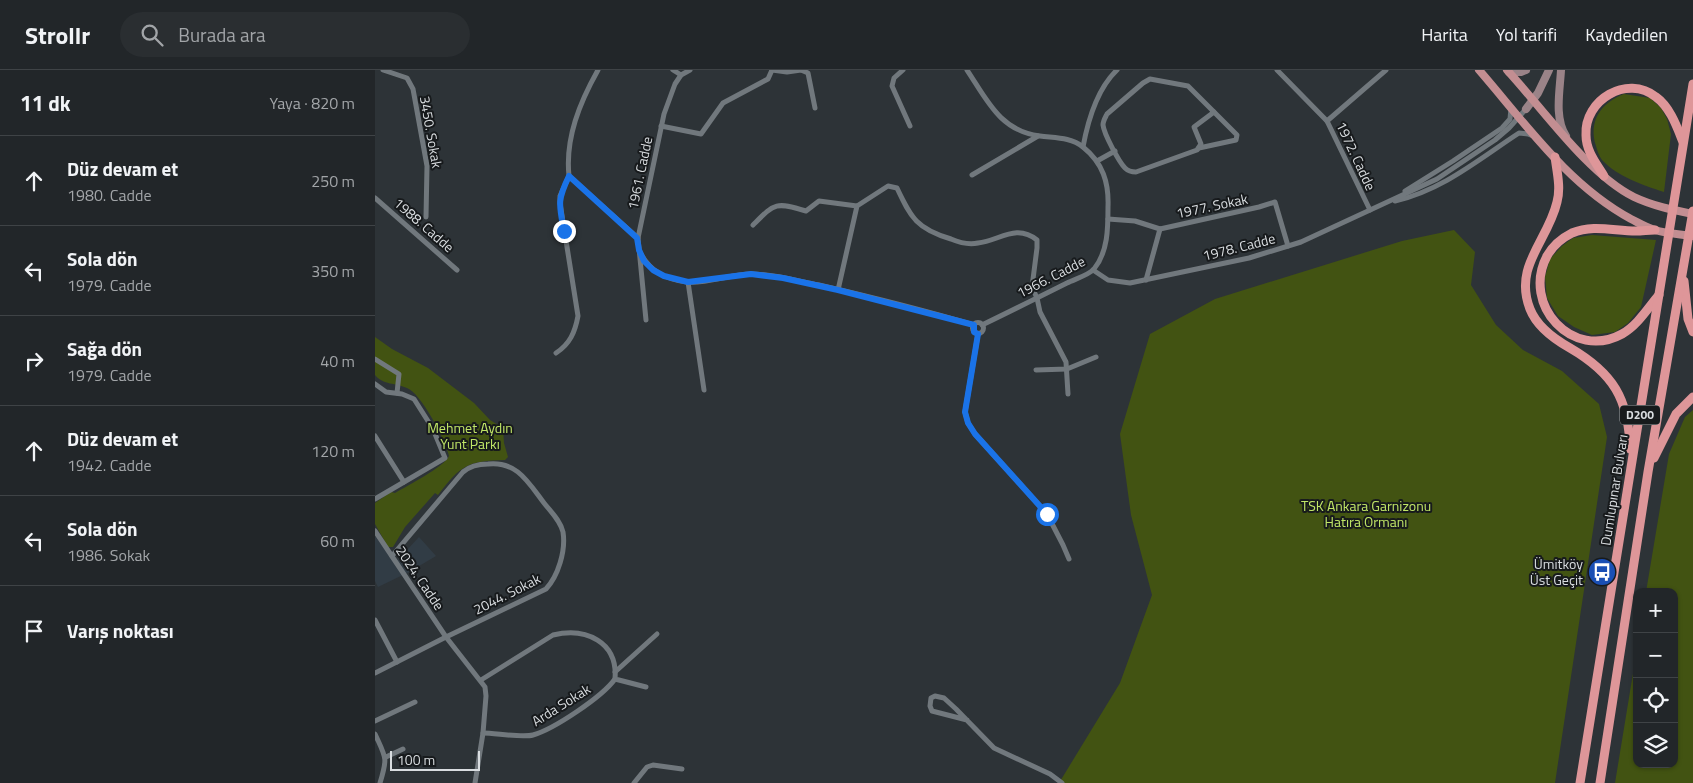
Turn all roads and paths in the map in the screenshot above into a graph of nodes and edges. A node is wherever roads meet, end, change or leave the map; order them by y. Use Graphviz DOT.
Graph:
graph roads {
  1 [pos="383,70"];
  2 [pos="598,70"];
  3 [pos="673,70"];
  4 [pos="690,70"];
  5 [pos="772,70"];
  6 [pos="801,70"];
  7 [pos="903,70"];
  8 [pos="967,70"];
  9 [pos="1117,70"];
  10 [pos="1277,70"];
  11 [pos="1386,70"];
  12 [pos="1479,70"];
  13 [pos="1526,70"];
  14 [pos="1549,70"];
  15 [pos="1561,70"];
  16 [pos="1508,71"];
  17 [pos="681,76"];
  18 [pos="1693,84"];
  19 [pos="1510,105"];
  20 [pos="815,108"];
  21 [pos="1526,109"];
  22 [pos="1213,112"];
  23 [pos="1327,121"];
  24 [pos="661,126"];
  25 [pos="910,126"];
  26 [pos="1038,136"];
  27 [pos="1539,140"];
  28 [pos="1571,142"];
  29 [pos="1684,143"];
  30 [pos="1083,147"];
  31 [pos="1199,148"];
  32 [pos="1115,151"];
  33 [pos="1555,157"];
  34 [pos="1097,161"];
  35 [pos="972,175"];
  36 [pos="569,176"];
  37 [pos="1604,176"];
  38 [pos="375,198"];
  39 [pos="1385,203"];
  40 [pos="857,206"];
  41 [pos="1370,210"];
  42 [pos="1693,212"];
  43 [pos="426,217"];
  44 [pos="1108,218"];
  45 [pos="753,225"];
  46 [pos="1160,229"];
  47 [pos="1655,230"];
  48 [pos="1693,236"];
  49 [pos="637,238"];
  50 [pos="1288,246"];
  51 [pos="639,250"];
  52 [pos="457,270"];
  53 [pos="1093,270"];
  54 [pos="1683,270"];
  55 [pos="1146,280"];
  56 [pos="688,282"];
  57 [pos="838,290"];
  58 [pos="1660,293"];
  59 [pos="1037,298"];
  60 [pos="646,320"];
  61 [pos="974,325"];
  62 [pos="982,325"];
  63 [pos="1693,332"];
  64 [pos="978,334"];
  65 [pos="556,353"];
  66 [pos="1096,357"];
  67 [pos="375,359"];
  68 [pos="1067,369"];
  69 [pos="1036,370"];
  70 [pos="375,384"];
  71 [pos="704,390"];
  72 [pos="397,393"];
  73 [pos="1068,394"];
  74 [pos="1693,397"];
  75 [pos="375,436"];
  76 [pos="1631,472"];
  77 [pos="1648,472"];
  78 [pos="404,482"];
  79 [pos="375,498"];
  80 [pos="375,531"];
  81 [pos="392,556"];
  82 [pos="1069,559"];
  83 [pos="375,620"];
  84 [pos="657,634"];
  85 [pos="445,637"];
  86 [pos="397,662"];
  87 [pos="375,673"];
  88 [pos="615,676"];
  89 [pos="481,680"];
  90 [pos="646,687"];
  91 [pos="415,702"];
  92 [pos="967,720"];
  93 [pos="375,721"];
  94 [pos="483,733"];
  95 [pos="375,734"];
  96 [pos="403,749"];
  97 [pos="386,757"];
  98 [pos="682,769"];
  99 [pos="380,783"];
  100 [pos="475,783"];
  101 [pos="634,783"];
  102 [pos="1062,783"];
  103 [pos="1580,783"];
  104 [pos="1601,783"];
  1 -- 43 [label="street, 3450. Sokak"];
  2 -- 36 [label="street"];
  3 -- 17 [label="street"];
  4 -- 17 [label="street"];
  5 -- 6 [label="street"];
  5 -- 24 [label="street"];
  6 -- 20 [label="street"];
  7 -- 25 [label="street"];
  8 -- 26 [label="street, 1966. Cadde"];
  9 -- 30 [label="street"];
  10 -- 23 [label="street, 1972. Cadde"];
  11 -- 23 [label="street"];
  12 -- 19 [label="main road"];
  13 -- 16 [label="main road"];
  14 -- 21 [label="main road"];
  15 -- 28 [label="main road"];
  16 -- 28 [label="main road"];
  17 -- 24 [label="street, 1961. Cadde"];
  18 -- 29 [label="highway, Dumlupınar Bulvarı / D200"];
  19 -- 27 [label="main road"];
  19 -- 39 [label="street, 1978. Cadde"];
  21 -- 39 [label="street, 1978. Cadde"];
  22 -- 31 [label="street"];
  22 -- 31 [label="street"];
  22 -- 32 [label="street"];
  23 -- 41 [label="street, 1972. Cadde"];
  24 -- 49 [label="street, 1961. Cadde"];
  26 -- 30 [label="street, 1966. Cadde"];
  26 -- 35 [label="street"];
  27 -- 33 [label="main road"];
  27 -- 39 [label="street, 1978. Cadde"];
  28 -- 37 [label="main road"];
  29 -- 37 [label="highway"];
  29 -- 58 [label="highway, Dumlupınar Bulvarı / D200"];
  30 -- 34 [label="street, 1966. Cadde"];
  31 -- 32 [label="street"];
  32 -- 34 [label="street"];
  33 -- 47 [label="main road"];
  33 -- 76 [label="highway"];
  34 -- 44 [label="street, 1966. Cadde"];
  36 -- 49 [label="street"];
  36 -- 65 [label="street"];
  37 -- 42 [label="main road"];
  38 -- 52 [label="street, 1988. Cadde"];
  39 -- 41 [label="street, 1978. Cadde"];
  40 -- 45 [label="street"];
  40 -- 57 [label="street"];
  40 -- 59 [label="street"];
  41 -- 50 [label="street, 1978. Cadde"];
  42 -- 54 [label="highway, D200"];
  44 -- 46 [label="street, 1977. Sokak"];
  44 -- 53 [label="street, 1966. Cadde"];
  46 -- 50 [label="street, 1977. Sokak"];
  46 -- 55 [label="street"];
  47 -- 48 [label="main road"];
  47 -- 58 [label="highway"];
  49 -- 51 [label="street, 1961. Cadde"];
  50 -- 55 [label="street, 1978. Cadde"];
  51 -- 56 [label="street"];
  51 -- 60 [label="street, 1961. Cadde"];
  53 -- 55 [label="street, 1978. Cadde"];
  53 -- 59 [label="street, 1966. Cadde"];
  54 -- 63 [label="highway"];
  54 -- 77 [label="highway, D200"];
  56 -- 57 [label="street"];
  56 -- 71 [label="street"];
  57 -- 61 [label="street"];
  58 -- 76 [label="highway, Dumlupınar Bulvarı / D200"];
  59 -- 62 [label="street, 1966. Cadde"];
  59 -- 68 [label="street"];
  61 -- 62 [label="street"];
  61 -- 64 [label="street"];
  62 -- 64 [label="street"];
  64 -- 82 [label="street"];
  66 -- 68 [label="street"];
  67 -- 72 [label="street"];
  68 -- 69 [label="street"];
  68 -- 73 [label="street"];
  70 -- 72 [label="street"];
  72 -- 78 [label="street"];
  74 -- 77 [label="highway"];
  75 -- 78 [label="street"];
  76 -- 103 [label="highway, Dumlupınar Bulvarı / D200"];
  77 -- 104 [label="highway, D200"];
  78 -- 79 [label="street"];
  80 -- 81 [label="street, 2024. Cadde"];
  81 -- 85 [label="street, 2024. Cadde"];
  81 -- 85 [label="street, 2044. Sokak"];
  83 -- 86 [label="street"];
  84 -- 88 [label="street, Arda Sokak"];
  85 -- 86 [label="street, 2044. Sokak"];
  85 -- 89 [label="street, 2024. Cadde"];
  86 -- 87 [label="street, 2044. Sokak"];
  88 -- 89 [label="street"];
  88 -- 90 [label="street"];
  88 -- 94 [label="street, Arda Sokak"];
  89 -- 94 [label="street"];
  91 -- 93 [label="street"];
  92 -- 92 [label="street"];
  92 -- 102 [label="street"];
  94 -- 100 [label="street"];
  95 -- 97 [label="street"];
  96 -- 97 [label="street"];
  97 -- 99 [label="street"];
  98 -- 101 [label="street"];
}
